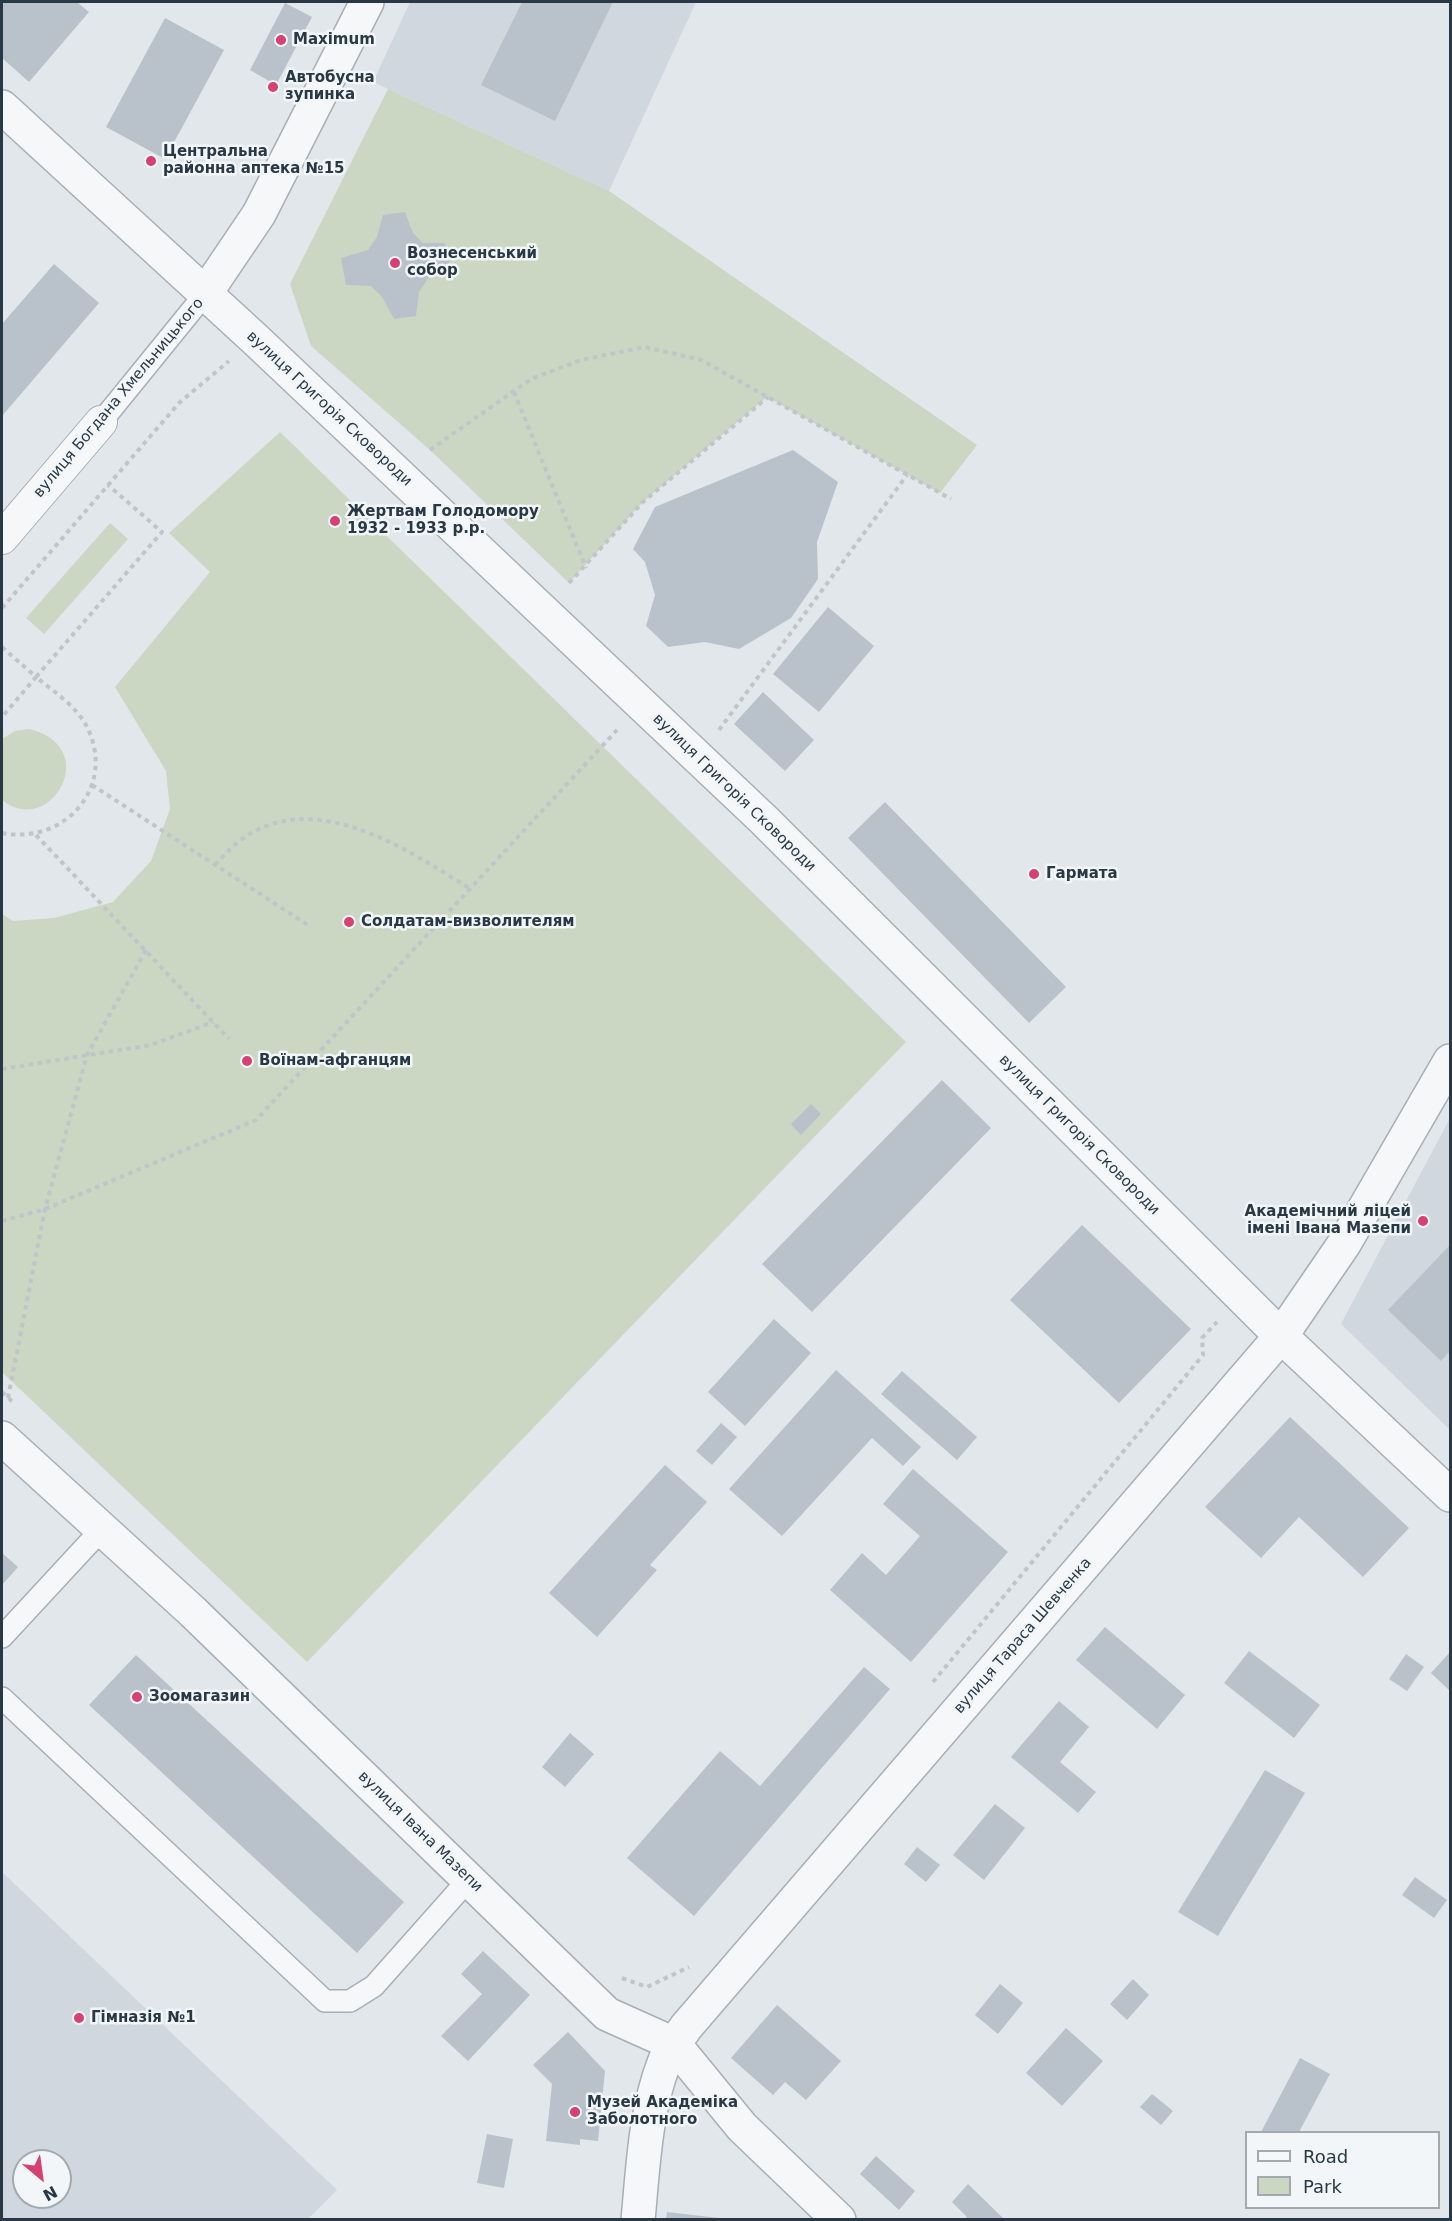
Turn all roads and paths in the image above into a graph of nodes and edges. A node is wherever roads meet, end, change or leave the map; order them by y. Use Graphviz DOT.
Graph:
graph roads {
  1 [pos="367,2"];
  2 [pos="2,107"];
  3 [pos="205,294"];
  4 [pos="256,340"];
  5 [pos="227,363"];
  6 [pos="236,371"];
  7 [pos="514,392"];
  8 [pos="768,397"];
  9 [pos="101,422"];
  10 [pos="429,450"];
  11 [pos="908,475"];
  12 [pos="108,485"];
  13 [pos="951,499"];
  14 [pos="2,538"];
  15 [pos="586,568"];
  16 [pos="569,583"];
  17 [pos="2,608"];
  18 [pos="2,647"];
  19 [pos="36,677"];
  20 [pos="2,717"];
  21 [pos="609,722"];
  22 [pos="717,733"];
  23 [pos="92,784"];
  24 [pos="2,833"];
  25 [pos="36,835"];
  26 [pos="215,865"];
  27 [pos="469,888"];
  28 [pos="311,927"];
  29 [pos="146,950"];
  30 [pos="213,1022"];
  31 [pos="229,1039"];
  32 [pos="87,1055"];
  33 [pos="1450,1061"];
  34 [pos="2,1069"];
  35 [pos="45,1209"];
  36 [pos="2,1221"];
  37 [pos="1240,1296"];
  38 [pos="1281,1336"];
  39 [pos="2,1392"];
  40 [pos="8,1398"];
  41 [pos="17,1406"];
  42 [pos="2,1438"];
  43 [pos="1450,1495"];
  44 [pos="102,1529"];
  45 [pos="2,1637"];
  46 [pos="929,1686"];
  47 [pos="2,1698"];
  48 [pos="469,1879"];
  49 [pos="692,1966"];
  50 [pos="616,1975"];
  51 [pos="675,2044"];
  52 [pos="638,2220"];
  53 [pos="839,2220"];
  1 -- 3 [label="street, вулиця Богдана Хмельницького"];
  2 -- 3 [label="street, вулиця Григорія Сковороди"];
  3 -- 4 [label="street, вулиця Григорія Сковороди"];
  3 -- 9 [label="lane, вулиця Богдана Хмельницького"];
  4 -- 5 [label="path"];
  4 -- 37 [label="street, вулиця Григорія Сковороди"];
  5 -- 6 [label="path"];
  5 -- 12 [label="path"];
  7 -- 8 [label="path"];
  7 -- 10 [label="path"];
  7 -- 15 [label="path"];
  8 -- 11 [label="path"];
  8 -- 15 [label="path"];
  9 -- 14 [label="street, вулиця Богдана Хмельницького"];
  11 -- 13 [label="path"];
  11 -- 22 [label="path"];
  12 -- 17 [label="path"];
  12 -- 19 [label="path"];
  15 -- 16 [label="path"];
  18 -- 19 [label="path"];
  19 -- 20 [label="path"];
  19 -- 23 [label="path"];
  21 -- 27 [label="path"];
  23 -- 25 [label="path"];
  23 -- 26 [label="path"];
  24 -- 25 [label="path"];
  25 -- 29 [label="path"];
  26 -- 27 [label="path"];
  26 -- 28 [label="path"];
  27 -- 35 [label="path"];
  29 -- 30 [label="path"];
  29 -- 32 [label="path"];
  30 -- 31 [label="path"];
  30 -- 32 [label="path"];
  32 -- 34 [label="path"];
  32 -- 35 [label="path"];
  33 -- 38 [label="street, вулиця Тараса Шевченка"];
  35 -- 36 [label="path"];
  35 -- 40 [label="path"];
  37 -- 38 [label="street, вулиця Григорія Сковороди"];
  37 -- 46 [label="path"];
  38 -- 43 [label="street, вулиця Григорія Сковороди"];
  38 -- 51 [label="street, вулиця Тараса Шевченка"];
  39 -- 40 [label="path"];
  40 -- 41 [label="path"];
  42 -- 44 [label="street, вулиця Івана Мазепи"];
  44 -- 45 [label="lane"];
  44 -- 48 [label="street, вулиця Івана Мазепи"];
  47 -- 48 [label="lane"];
  48 -- 51 [label="street, вулиця Івана Мазепи"];
  49 -- 50 [label="path"];
  51 -- 52 [label="street, вулиця Тараса Шевченка"];
  51 -- 53 [label="street, вулиця Івана Мазепи"];
}
